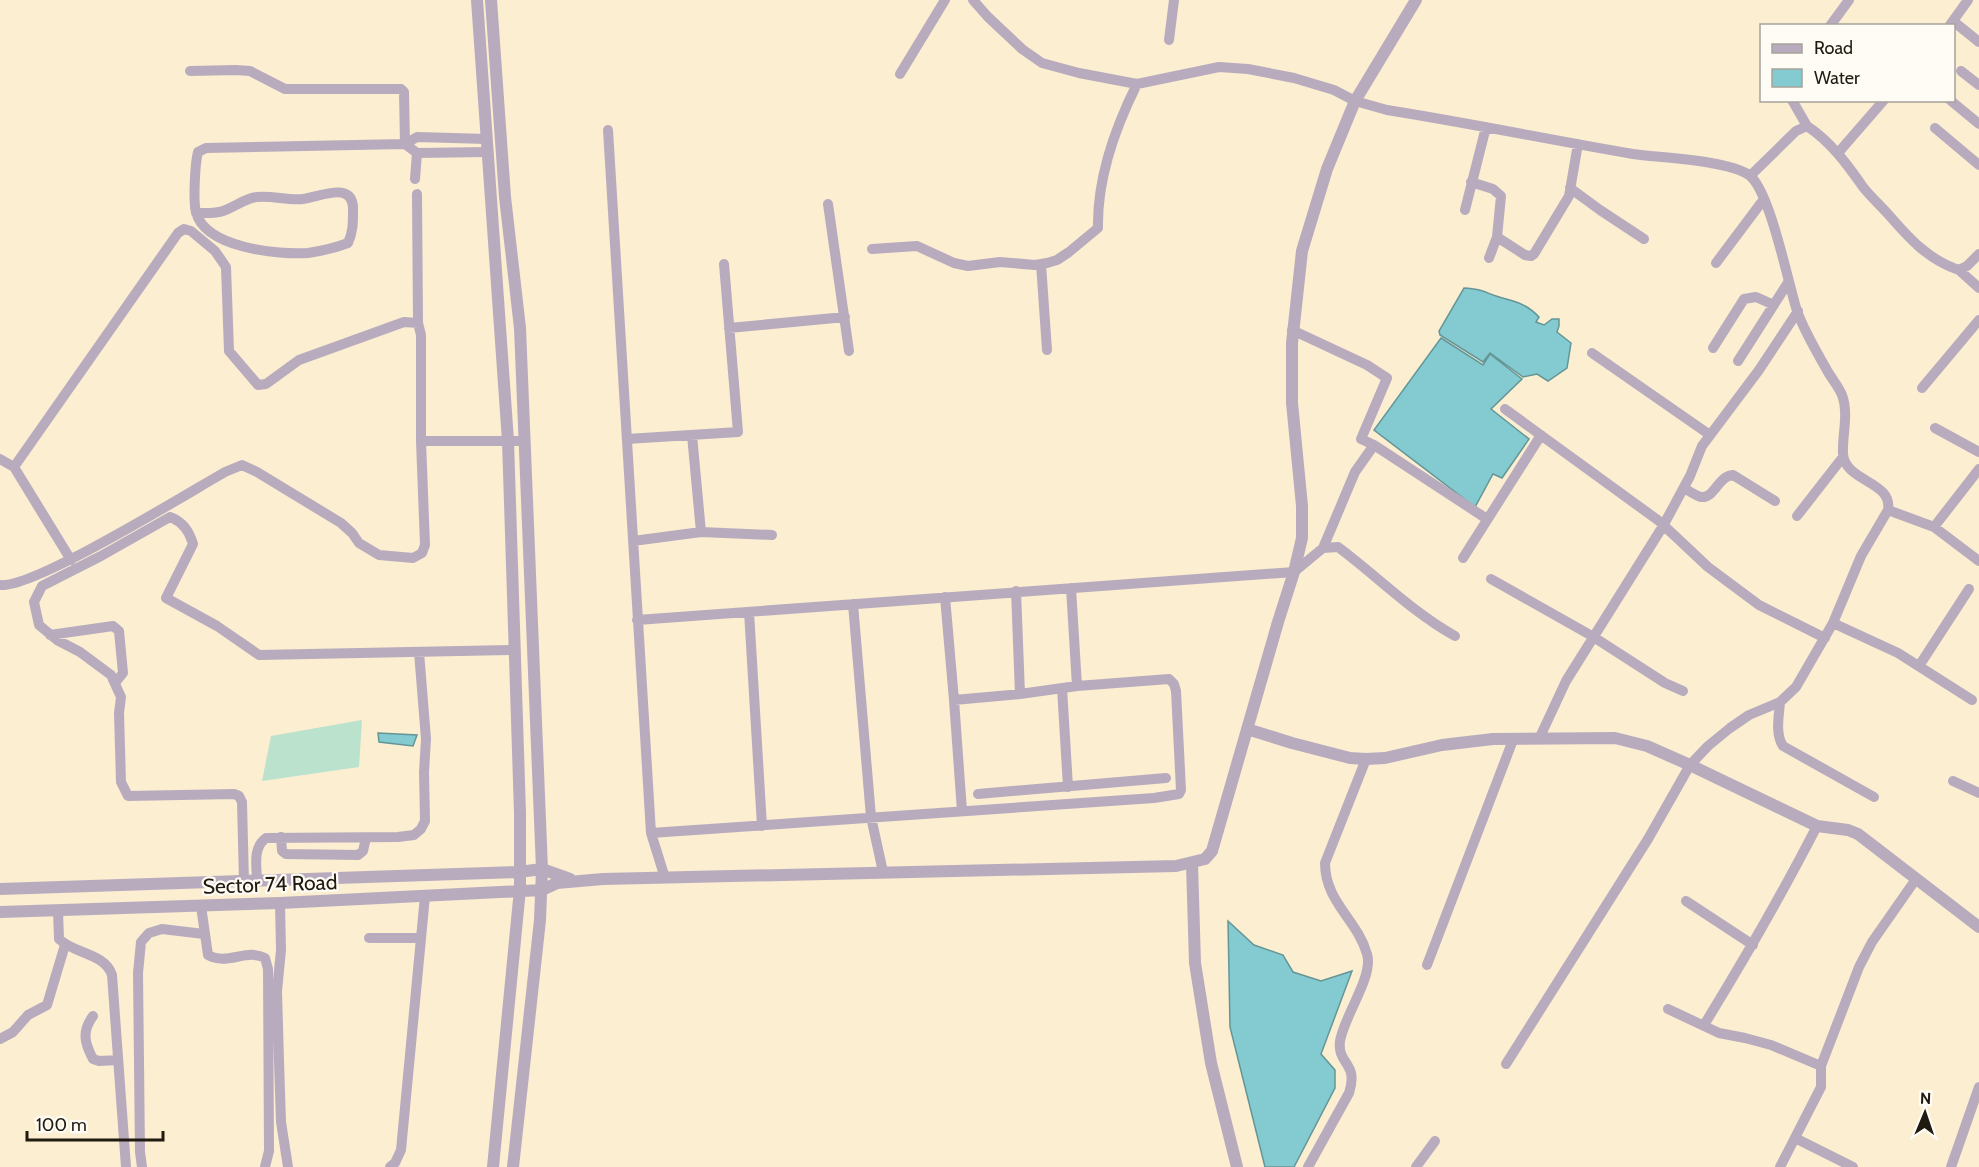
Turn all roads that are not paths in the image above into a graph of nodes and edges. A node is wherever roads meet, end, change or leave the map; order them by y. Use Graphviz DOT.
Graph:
graph roads {
  1 [pos="477,0"];
  2 [pos="491,0"];
  3 [pos="945,0"];
  4 [pos="973,0"];
  5 [pos="1174,0"];
  6 [pos="1416,0"];
  7 [pos="1849,0"];
  8 [pos="1968,0"];
  9 [pos="1951,23"];
  10 [pos="1831,24"];
  11 [pos="1955,26"];
  12 [pos="1169,40"];
  13 [pos="1979,42"];
  14 [pos="1961,70"];
  15 [pos="190,72"];
  16 [pos="900,74"];
  17 [pos="1137,84"];
  18 [pos="1979,85"];
  19 [pos="1355,101"];
  20 [pos="1793,102"];
  21 [pos="1882,102"];
  22 [pos="1952,102"];
  23 [pos="1979,124"];
  24 [pos="1807,126"];
  25 [pos="1486,127"];
  26 [pos="1935,128"];
  27 [pos="608,130"];
  28 [pos="405,144"];
  29 [pos="1578,144"];
  30 [pos="487,146"];
  31 [pos="417,153"];
  32 [pos="1838,153"];
  33 [pos="1979,165"];
  34 [pos="1750,176"];
  35 [pos="415,179"];
  36 [pos="1472,182"];
  37 [pos="1570,188"];
  38 [pos="417,194"];
  39 [pos="1764,199"];
  40 [pos="828,204"];
  41 [pos="1465,210"];
  42 [pos="196,213"];
  43 [pos="1497,237"];
  44 [pos="1644,239"];
  45 [pos="872,249"];
  46 [pos="1979,254"];
  47 [pos="1489,258"];
  48 [pos="1716,263"];
  49 [pos="724,264"];
  50 [pos="1041,264"];
  51 [pos="1959,270"];
  52 [pos="1789,281"];
  53 [pos="1979,288"];
  54 [pos="1774,305"];
  55 [pos="1797,311"];
  56 [pos="845,317"];
  57 [pos="1979,320"];
  58 [pos="418,323"];
  59 [pos="729,328"];
  60 [pos="1293,330"];
  61 [pos="1713,348"];
  62 [pos="1047,350"];
  63 [pos="849,351"];
  64 [pos="1592,353"];
  65 [pos="1738,361"];
  66 [pos="1922,388"];
  67 [pos="1505,409"];
  68 [pos="1935,428"];
  69 [pos="692,435"];
  70 [pos="1541,435"];
  71 [pos="1710,435"];
  72 [pos="627,439"];
  73 [pos="421,441"];
  74 [pos="508,441"];
  75 [pos="524,441"];
  76 [pos="1374,445"];
  77 [pos="1979,452"];
  78 [pos="1843,457"];
  79 [pos="0,459"];
  80 [pos="14,467"];
  81 [pos="1979,469"];
  82 [pos="1684,488"];
  83 [pos="1775,501"];
  84 [pos="1888,510"];
  85 [pos="1797,516"];
  86 [pos="1487,519"];
  87 [pos="1662,526"];
  88 [pos="1934,527"];
  89 [pos="701,532"];
  90 [pos="771,535"];
  91 [pos="633,541"];
  92 [pos="1323,548"];
  93 [pos="1463,558"];
  94 [pos="71,560"];
  95 [pos="1979,561"];
  96 [pos="1294,572"];
  97 [pos="1491,579"];
  98 [pos="0,585"];
  99 [pos="1071,588"];
  100 [pos="1969,589"];
  101 [pos="1016,591"];
  102 [pos="945,597"];
  103 [pos="853,604"];
  104 [pos="750,612"];
  105 [pos="637,620"];
  106 [pos="1833,623"];
  107 [pos="50,635"];
  108 [pos="1455,636"];
  109 [pos="1592,636"];
  110 [pos="1825,638"];
  111 [pos="515,650"];
  112 [pos="419,652"];
  113 [pos="1919,666"];
  114 [pos="115,683"];
  115 [pos="1077,686"];
  116 [pos="1062,688"];
  117 [pos="1683,691"];
  118 [pos="1020,694"];
  119 [pos="954,700"];
  120 [pos="1972,700"];
  121 [pos="1780,702"];
  122 [pos="1247,729"];
  123 [pos="1539,739"];
  124 [pos="1513,740"];
  125 [pos="1366,759"];
  126 [pos="1690,765"];
  127 [pos="1166,778"];
  128 [pos="1953,781"];
  129 [pos="1070,786"];
  130 [pos="1979,793"];
  131 [pos="978,794"];
  132 [pos="1874,797"];
  133 [pos="1072,804"];
  134 [pos="962,811"];
  135 [pos="871,817"];
  136 [pos="762,826"];
  137 [pos="1817,826"];
  138 [pos="651,833"];
  139 [pos="281,837"];
  140 [pos="366,838"];
  141 [pos="243,850"];
  142 [pos="257,850"];
  143 [pos="1192,864"];
  144 [pos="542,869"];
  145 [pos="519,872"];
  146 [pos="883,872"];
  147 [pos="665,878"];
  148 [pos="1916,879"];
  149 [pos="574,880"];
  150 [pos="251,882"];
  151 [pos="520,889"];
  152 [pos="0,890"];
  153 [pos="542,890"];
  154 [pos="425,896"];
  155 [pos="1686,901"];
  156 [pos="280,903"];
  157 [pos="201,906"];
  158 [pos="58,910"];
  159 [pos="0,912"];
  160 [pos="1979,927"];
  161 [pos="204,934"];
  162 [pos="369,938"];
  163 [pos="421,938"];
  164 [pos="65,945"];
  165 [pos="1753,945"];
  166 [pos="1427,964"];
  167 [pos="1668,1009"];
  168 [pos="93,1016"];
  169 [pos="1704,1025"];
  170 [pos="0,1039"];
  171 [pos="118,1060"];
  172 [pos="1506,1064"];
  173 [pos="1821,1066"];
  174 [pos="1979,1087"];
  175 [pos="1795,1138"];
  176 [pos="1435,1141"];
  177 [pos="126,1167"];
  178 [pos="142,1167"];
  179 [pos="265,1167"];
  180 [pos="288,1167"];
  181 [pos="390,1167"];
  182 [pos="493,1167"];
  183 [pos="513,1167"];
  184 [pos="1237,1167"];
  185 [pos="1308,1167"];
  186 [pos="1416,1167"];
  187 [pos="1780,1167"];
  188 [pos="1852,1167"];
  189 [pos="1951,1167"];
  1 -- 30 [label="street"];
  2 -- 75 [label="street"];
  3 -- 16 [label="street"];
  4 -- 17 [label="street"];
  5 -- 12 [label="street"];
  6 -- 19 [label="street"];
  7 -- 10 [label="street"];
  8 -- 9 [label="street"];
  11 -- 13 [label="street"];
  14 -- 18 [label="street"];
  15 -- 28 [label="street"];
  17 -- 19 [label="street"];
  17 -- 50 [label="street"];
  19 -- 25 [label="street"];
  19 -- 60 [label="street"];
  20 -- 24 [label="street"];
  21 -- 32 [label="street"];
  22 -- 23 [label="street"];
  24 -- 32 [label="street"];
  24 -- 34 [label="street"];
  25 -- 29 [label="street"];
  25 -- 36 [label="street"];
  26 -- 33 [label="street"];
  27 -- 72 [label="street"];
  28 -- 30 [label="street"];
  28 -- 31 [label="street"];
  28 -- 42 [label="street"];
  29 -- 34 [label="street"];
  29 -- 37 [label="street"];
  30 -- 31 [label="street"];
  30 -- 74 [label="street"];
  31 -- 35 [label="street"];
  32 -- 51 [label="street"];
  34 -- 39 [label="street"];
  36 -- 41 [label="street"];
  36 -- 43 [label="street"];
  37 -- 43 [label="street"];
  37 -- 44 [label="street"];
  38 -- 58 [label="street"];
  39 -- 48 [label="street"];
  39 -- 52 [label="street"];
  40 -- 56 [label="street"];
  42 -- 42 [label="street"];
  43 -- 47 [label="street"];
  45 -- 50 [label="street"];
  46 -- 51 [label="street"];
  49 -- 59 [label="street"];
  50 -- 62 [label="street"];
  51 -- 53 [label="street"];
  52 -- 54 [label="street"];
  52 -- 55 [label="street"];
  54 -- 61 [label="street"];
  54 -- 65 [label="street"];
  55 -- 71 [label="street"];
  55 -- 78 [label="street"];
  56 -- 59 [label="street"];
  56 -- 63 [label="street"];
  57 -- 66 [label="street"];
  58 -- 73 [label="street"];
  58 -- 80 [label="street"];
  59 -- 69 [label="street"];
  60 -- 76 [label="street"];
  60 -- 96 [label="street"];
  64 -- 71 [label="street"];
  67 -- 70 [label="street"];
  68 -- 77 [label="street"];
  69 -- 72 [label="street"];
  69 -- 89 [label="street"];
  70 -- 86 [label="street"];
  70 -- 87 [label="street"];
  71 -- 82 [label="street"];
  72 -- 91 [label="street"];
  73 -- 74 [label="street"];
  73 -- 94 [label="street"];
  74 -- 75 [label="street"];
  74 -- 111 [label="street"];
  75 -- 144 [label="street"];
  76 -- 86 [label="street"];
  76 -- 92 [label="street"];
  78 -- 84 [label="street"];
  78 -- 85 [label="street"];
  79 -- 80 [label="street"];
  80 -- 94 [label="street"];
  81 -- 88 [label="street"];
  82 -- 83 [label="street"];
  82 -- 87 [label="street"];
  84 -- 88 [label="street"];
  84 -- 106 [label="street"];
  86 -- 93 [label="street"];
  87 -- 109 [label="street"];
  87 -- 110 [label="street"];
  88 -- 95 [label="street"];
  89 -- 90 [label="street"];
  89 -- 91 [label="street"];
  91 -- 105 [label="street"];
  92 -- 96 [label="street"];
  92 -- 108 [label="street"];
  94 -- 98 [label="street"];
  96 -- 99 [label="street"];
  96 -- 122 [label="street"];
  97 -- 109 [label="street"];
  99 -- 101 [label="street"];
  99 -- 115 [label="street"];
  100 -- 113 [label="street"];
  101 -- 102 [label="street"];
  101 -- 118 [label="street"];
  102 -- 103 [label="street"];
  102 -- 119 [label="street"];
  103 -- 104 [label="street"];
  103 -- 135 [label="street"];
  104 -- 105 [label="street"];
  104 -- 136 [label="street"];
  105 -- 138 [label="street"];
  106 -- 110 [label="street"];
  106 -- 113 [label="street"];
  107 -- 112 [label="street"];
  107 -- 114 [label="street"];
  107 -- 114 [label="street"];
  109 -- 117 [label="street"];
  109 -- 123 [label="street"];
  110 -- 121 [label="street"];
  111 -- 112 [label="street"];
  111 -- 145 [label="street"];
  112 -- 140 [label="street"];
  113 -- 120 [label="street"];
  114 -- 141 [label="street"];
  115 -- 116 [label="street"];
  115 -- 133 [label="street"];
  116 -- 118 [label="street"];
  116 -- 129 [label="street"];
  118 -- 119 [label="street"];
  119 -- 134 [label="street"];
  121 -- 126 [label="street"];
  121 -- 132 [label="street"];
  122 -- 125 [label="street"];
  122 -- 143 [label="street"];
  123 -- 124 [label="street"];
  123 -- 126 [label="street"];
  124 -- 125 [label="street"];
  124 -- 166 [label="street"];
  125 -- 185 [label="street"];
  126 -- 137 [label="street"];
  126 -- 172 [label="street"];
  127 -- 129 [label="street"];
  128 -- 130 [label="street"];
  129 -- 131 [label="street"];
  129 -- 133 [label="street"];
  133 -- 134 [label="street"];
  134 -- 135 [label="street"];
  135 -- 136 [label="street"];
  135 -- 146 [label="street"];
  136 -- 138 [label="street"];
  137 -- 148 [label="street"];
  137 -- 165 [label="street"];
  138 -- 147 [label="street"];
  139 -- 140 [label="street"];
  139 -- 140 [label="street"];
  139 -- 142 [label="street"];
  141 -- 142 [label="street"];
  141 -- 150 [label="street"];
  142 -- 150 [label="street"];
  143 -- 146 [label="street"];
  143 -- 184 [label="street"];
  144 -- 145 [label="street, Sector 74 Road"];
  144 -- 149 [label="street"];
  144 -- 153 [label="street"];
  145 -- 150 [label="street, Sector 74 Road"];
  145 -- 151 [label="street"];
  146 -- 147 [label="street"];
  147 -- 149 [label="street"];
  148 -- 160 [label="street"];
  148 -- 173 [label="street"];
  149 -- 153 [label="street"];
  150 -- 152 [label="street, Sector 74 Road"];
  151 -- 153 [label="street, Sector 74 Road"];
  151 -- 154 [label="street, Sector 74 Road"];
  151 -- 182 [label="street"];
  153 -- 183 [label="street"];
  154 -- 156 [label="street, Sector 74 Road"];
  154 -- 163 [label="street"];
  155 -- 165 [label="street"];
  156 -- 157 [label="street, Sector 74 Road"];
  156 -- 180 [label="street"];
  157 -- 158 [label="street, Sector 74 Road"];
  157 -- 161 [label="street"];
  158 -- 159 [label="street, Sector 74 Road"];
  158 -- 164 [label="street"];
  161 -- 178 [label="street"];
  161 -- 179 [label="street"];
  162 -- 163 [label="street"];
  163 -- 181 [label="street"];
  164 -- 170 [label="street"];
  164 -- 171 [label="street"];
  165 -- 169 [label="street"];
  167 -- 169 [label="street"];
  168 -- 171 [label="street"];
  169 -- 173 [label="street"];
  171 -- 177 [label="street"];
  173 -- 175 [label="street"];
  174 -- 189 [label="street"];
  175 -- 187 [label="street"];
  175 -- 188 [label="street"];
  176 -- 186 [label="street"];
}
